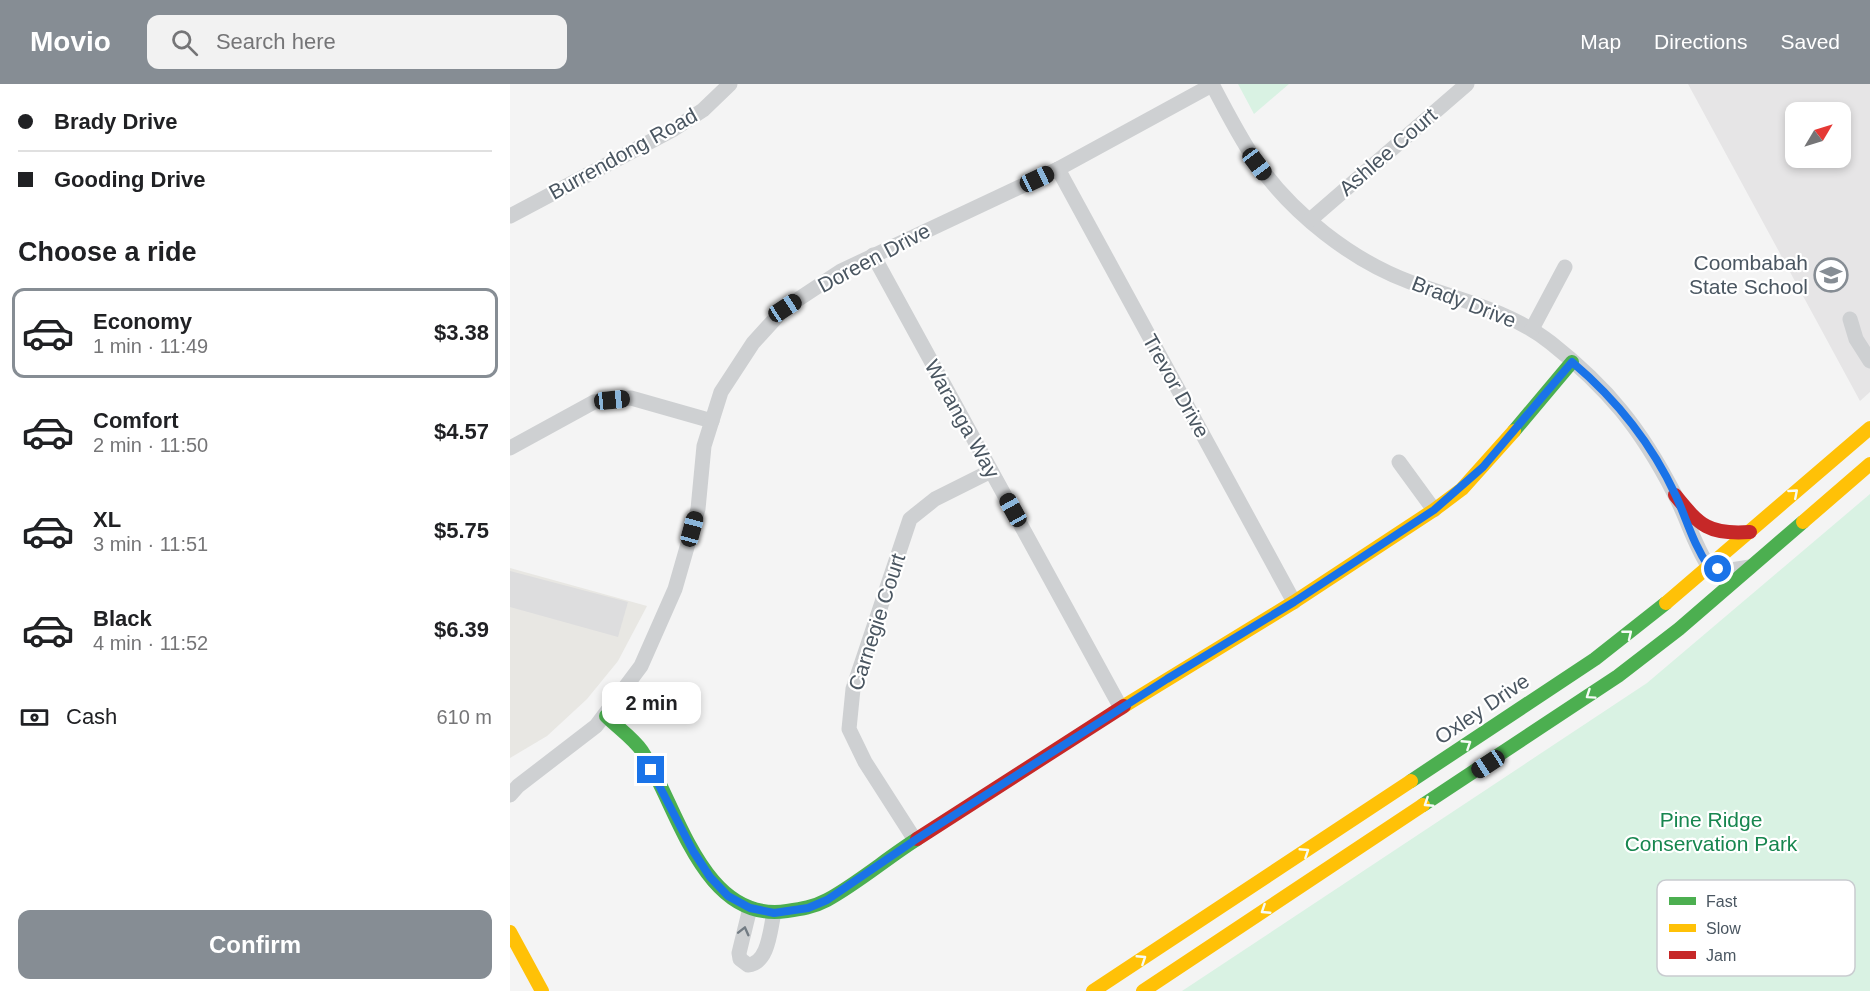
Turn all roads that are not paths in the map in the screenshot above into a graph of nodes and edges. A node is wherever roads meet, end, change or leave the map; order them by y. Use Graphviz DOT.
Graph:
graph roads {
  1 [pos="730,84"];
  2 [pos="1212,84"];
  3 [pos="1467,84"];
  4 [pos="1058,169"];
  5 [pos="510,216"];
  6 [pos="1310,220"];
  7 [pos="873,255"];
  8 [pos="1565,267"];
  9 [pos="1850,319"];
  10 [pos="1532,329"];
  11 [pos="1870,361"];
  12 [pos="1572,362"];
  13 [pos="712,422"];
  14 [pos="1870,428"];
  15 [pos="510,448"];
  16 [pos="1399,462"];
  17 [pos="1870,464"];
  18 [pos="991,471"];
  19 [pos="1675,495"];
  20 [pos="1434,510"];
  21 [pos="1750,532"];
  22 [pos="1709,567"];
  23 [pos="1751,567"];
  24 [pos="1294,602"];
  25 [pos="1694,616"];
  26 [pos="1546,692"];
  27 [pos="1121,708"];
  28 [pos="606,716"];
  29 [pos="513,789"];
  30 [pos="915,840"];
  31 [pos="750,908"];
  32 [pos="774,913"];
  33 [pos="510,932"];
  34 [pos="542,991"];
  35 [pos="1093,991"];
  36 [pos="1143,991"];
  1 -- 5 [label="street, Burrendong Road"];
  2 -- 4 [label="street, Doreen Drive"];
  2 -- 6 [label="street, Brady Drive"];
  3 -- 6 [label="street, Ashlee Court"];
  4 -- 7 [label="street, Doreen Drive"];
  4 -- 24 [label="street, Trevor Drive"];
  6 -- 10 [label="street, Brady Drive"];
  7 -- 13 [label="street, Doreen Drive"];
  7 -- 18 [label="street, Waranga Way"];
  8 -- 10 [label="street"];
  9 -- 11 [label="street"];
  10 -- 12 [label="street, Brady Drive"];
  12 -- 19 [label="street, Brady Drive"];
  12 -- 20 [label="main road"];
  13 -- 15 [label="street"];
  13 -- 28 [label="street, Doreen Drive"];
  21 -- 14 [label="main road, Oxley Drive, one-way"];
  16 -- 20 [label="street"];
  17 -- 23 [label="main road"];
  18 -- 27 [label="street, Waranga Way"];
  18 -- 30 [label="street, Carnegie Court"];
  19 -- 21 [label="main road"];
  19 -- 22 [label="street, Brady Drive"];
  20 -- 24 [label="main road"];
  21 -- 22 [label="main road, Oxley Drive"];
  22 -- 23 [label="street"];
  26 -- 22 [label="main road, Oxley Drive, one-way"];
  23 -- 25 [label="main road"];
  24 -- 27 [label="main road"];
  25 -- 26 [label="main road"];
  25 -- 36 [label="main road, one-way"];
  35 -- 26 [label="main road, Oxley Drive, one-way"];
  27 -- 30 [label="main road"];
  28 -- 29 [label="street, Doreen Drive"];
  28 -- 31 [label="main road"];
  30 -- 32 [label="main road"];
  31 -- 32 [label="main road"];
  32 -- 31 [label="street, one-way"];
  33 -- 34 [label="main road"];
}
